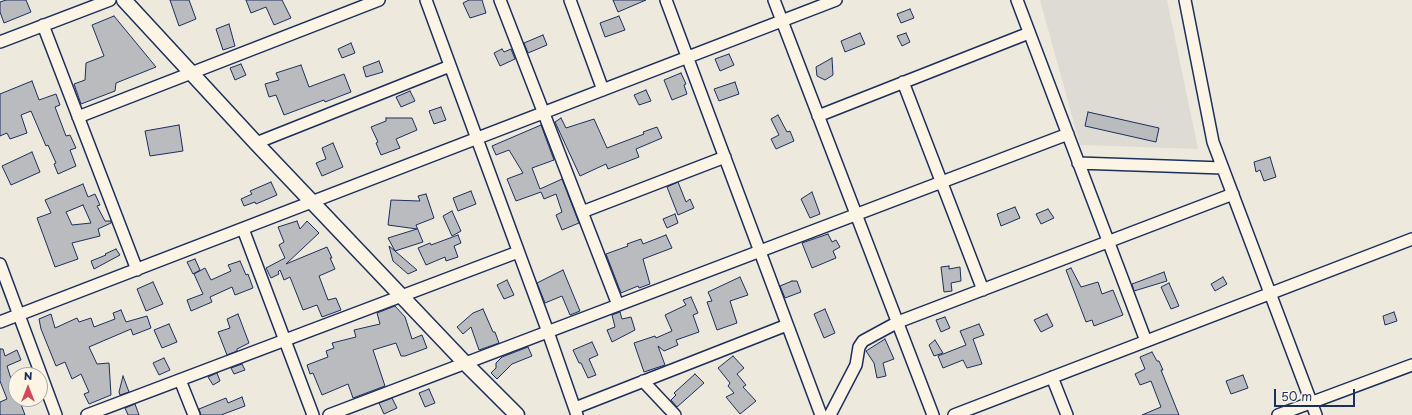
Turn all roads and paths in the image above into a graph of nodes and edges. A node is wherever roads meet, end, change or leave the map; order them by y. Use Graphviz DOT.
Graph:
graph roads {
  1 [pos="110,0"];
  2 [pos="124,0"];
  3 [pos="379,0"];
  4 [pos="426,0"];
  5 [pos="500,0"];
  6 [pos="570,0"];
  7 [pos="666,0"];
  8 [pos="774,0"];
  9 [pos="836,0"];
  10 [pos="1017,0"];
  11 [pos="1185,0"];
  12 [pos="782,21"];
  13 [pos="43,25"];
  14 [pos="1029,33"];
  15 [pos="0,42"];
  16 [pos="687,57"];
  17 [pos="450,66"];
  18 [pos="192,73"];
  19 [pos="903,82"];
  20 [pos="603,90"];
  21 [pos="544,112"];
  22 [pos="818,116"];
  23 [pos="78,117"];
  24 [pos="1068,134"];
  25 [pos="477,138"];
  26 [pos="256,142"];
  27 [pos="725,157"];
  28 [pos="1078,162"];
  29 [pos="1223,168"];
  30 [pos="942,182"];
  31 [pos="1233,194"];
  32 [pos="313,202"];
  33 [pos="582,212"];
  34 [pos="856,214"];
  35 [pos="243,228"];
  36 [pos="1412,239"];
  37 [pos="1108,242"];
  38 [pos="760,251"];
  39 [pos="518,252"];
  40 [pos="0,264"];
  41 [pos="136,270"];
  42 [pos="983,290"];
  43 [pos="1270,294"];
  44 [pos="402,296"];
  45 [pos="618,305"];
  46 [pos="19,315"];
  47 [pos="0,322"];
  48 [pos="898,322"];
  49 [pos="787,325"];
  50 [pos="548,332"];
  51 [pos="285,340"];
  52 [pos="1146,341"];
  53 [pos="465,363"];
  54 [pos="1412,365"];
  55 [pos="1052,377"];
  56 [pos="180,380"];
  57 [pos="643,381"];
  58 [pos="1311,403"];
  59 [pos="576,411"];
  60 [pos="56,415"];
  61 [pos="87,415"];
  62 [pos="194,415"];
  63 [pos="313,415"];
  64 [pos="328,415"];
  65 [pos="516,415"];
  66 [pos="675,415"];
  67 [pos="821,415"];
  68 [pos="830,415"];
  69 [pos="933,415"];
  70 [pos="954,415"];
  71 [pos="1067,415"];
  72 [pos="1278,415"];
  73 [pos="1316,415"];
  1 -- 13 [label="street"];
  2 -- 18 [label="main road"];
  3 -- 18 [label="street"];
  4 -- 17 [label="street"];
  5 -- 21 [label="street"];
  6 -- 20 [label="street"];
  7 -- 16 [label="street"];
  8 -- 12 [label="street"];
  9 -- 12 [label="street"];
  10 -- 14 [label="street"];
  11 -- 29 [label="street"];
  12 -- 16 [label="street"];
  12 -- 22 [label="street"];
  13 -- 15 [label="street"];
  13 -- 23 [label="street"];
  14 -- 19 [label="street"];
  14 -- 24 [label="street"];
  16 -- 20 [label="street"];
  16 -- 27 [label="street"];
  17 -- 25 [label="street"];
  17 -- 26 [label="street"];
  18 -- 23 [label="street"];
  18 -- 26 [label="main road"];
  19 -- 22 [label="street"];
  19 -- 30 [label="street"];
  20 -- 21 [label="street"];
  21 -- 25 [label="street"];
  21 -- 33 [label="street"];
  22 -- 34 [label="street"];
  23 -- 41 [label="street"];
  24 -- 28 [label="street"];
  24 -- 30 [label="street"];
  25 -- 32 [label="street"];
  25 -- 39 [label="street"];
  26 -- 32 [label="main road"];
  27 -- 33 [label="street"];
  27 -- 38 [label="street"];
  28 -- 29 [label="street"];
  28 -- 37 [label="street"];
  29 -- 31 [label="street"];
  30 -- 34 [label="street"];
  30 -- 42 [label="street"];
  31 -- 37 [label="street"];
  31 -- 43 [label="street"];
  32 -- 35 [label="street"];
  32 -- 44 [label="main road"];
  33 -- 45 [label="street"];
  34 -- 38 [label="street"];
  34 -- 48 [label="street"];
  35 -- 41 [label="street"];
  35 -- 51 [label="street"];
  36 -- 43 [label="street"];
  37 -- 42 [label="street"];
  37 -- 52 [label="street"];
  38 -- 45 [label="street"];
  38 -- 49 [label="street"];
  39 -- 44 [label="street"];
  39 -- 50 [label="street"];
  40 -- 46 [label="street"];
  41 -- 46 [label="street"];
  42 -- 48 [label="street"];
  43 -- 52 [label="street"];
  43 -- 58 [label="street"];
  44 -- 51 [label="street"];
  44 -- 53 [label="main road"];
  45 -- 50 [label="street"];
  46 -- 47 [label="street"];
  46 -- 60 [label="street"];
  48 -- 68 [label="street"];
  48 -- 69 [label="street"];
  49 -- 57 [label="street"];
  49 -- 67 [label="street"];
  50 -- 53 [label="street"];
  50 -- 59 [label="street"];
  51 -- 56 [label="street"];
  51 -- 63 [label="street"];
  52 -- 55 [label="street"];
  53 -- 64 [label="street"];
  53 -- 65 [label="main road"];
  54 -- 58 [label="street"];
  55 -- 70 [label="street"];
  55 -- 71 [label="street"];
  56 -- 61 [label="street"];
  56 -- 62 [label="street"];
  57 -- 59 [label="street"];
  57 -- 66 [label="street"];
  58 -- 72 [label="street"];
  58 -- 73 [label="street"];
}
